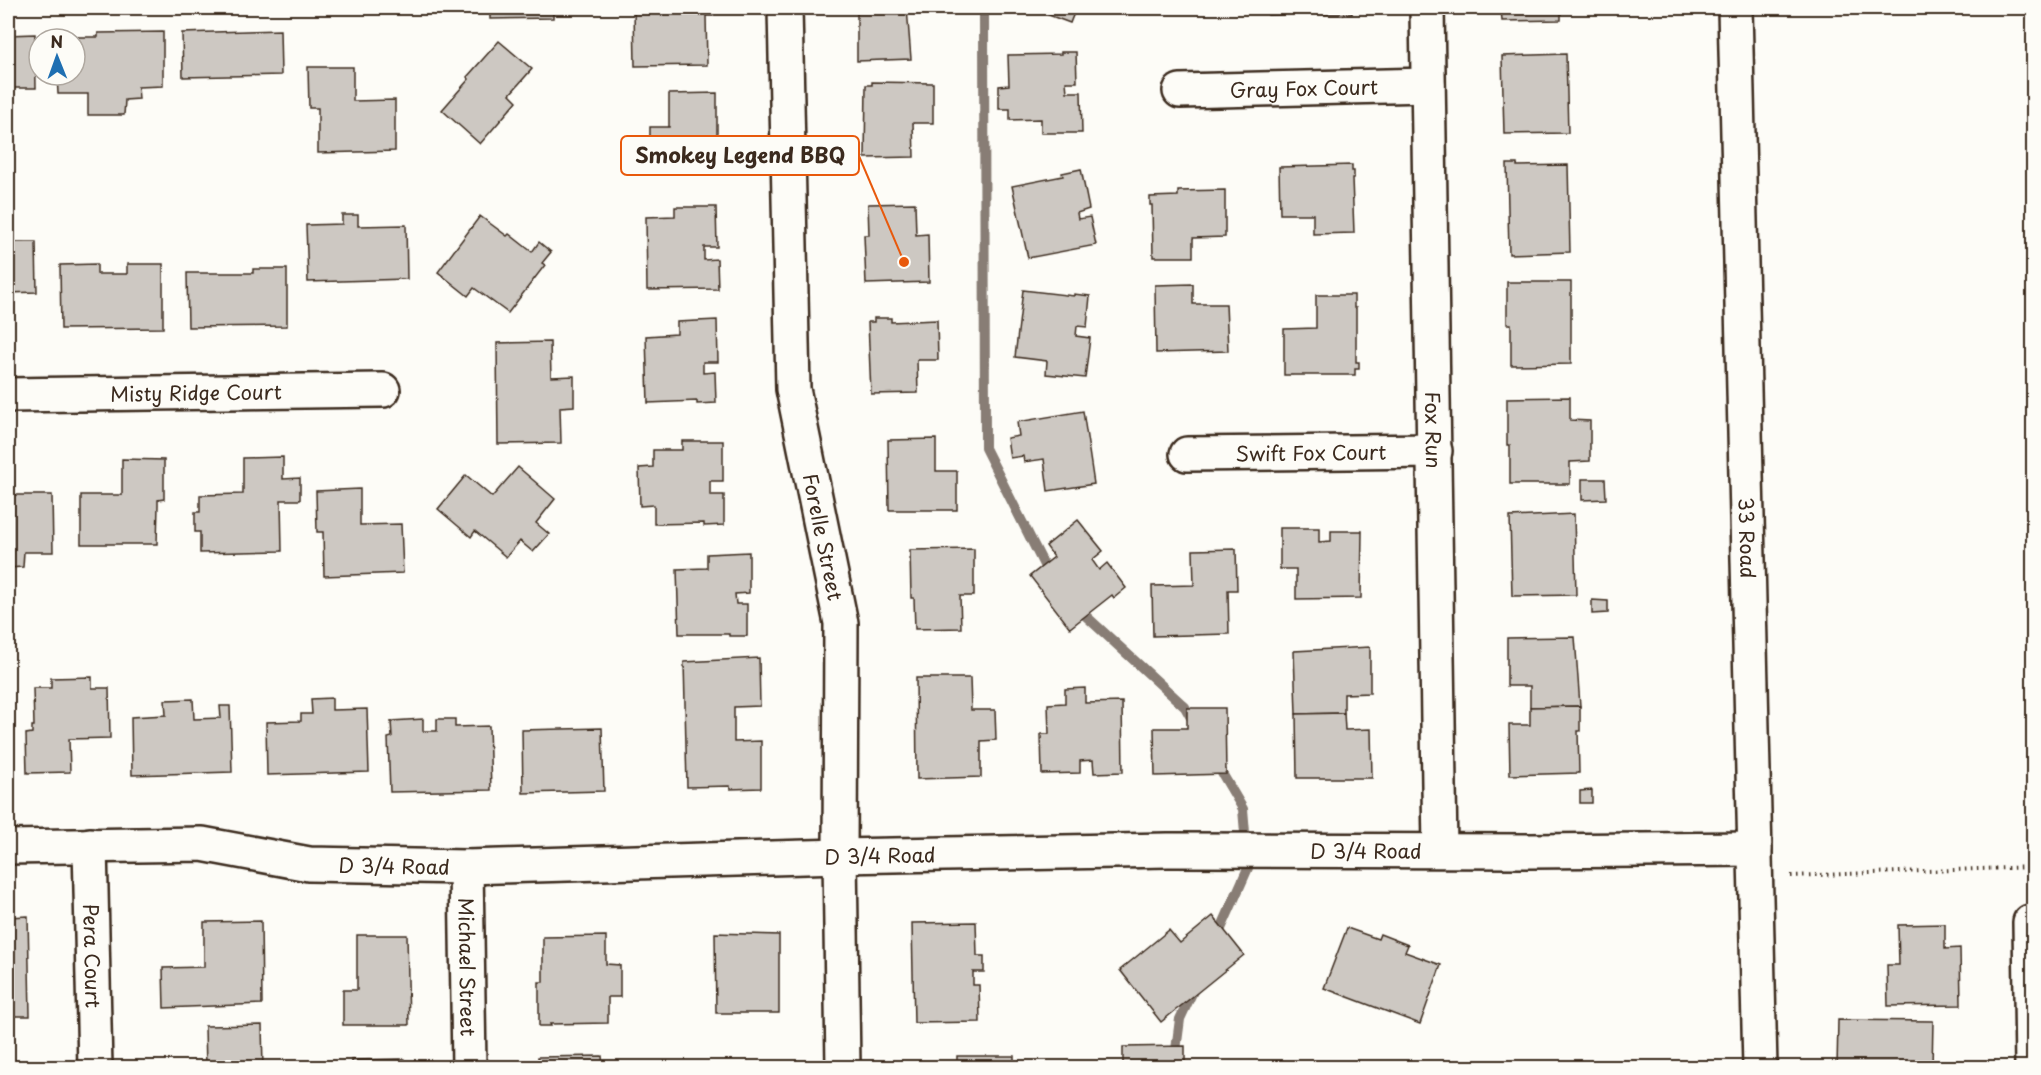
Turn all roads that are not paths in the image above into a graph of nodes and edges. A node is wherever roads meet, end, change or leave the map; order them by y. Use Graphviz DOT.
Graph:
graph roads {
  1 [pos="785,8"];
  2 [pos="1427,8"];
  3 [pos="1735,8"];
  4 [pos="1428,85"];
  5 [pos="1180,91"];
  6 [pos="383,390"];
  7 [pos="8,395"];
  8 [pos="1435,451"];
  9 [pos="1187,454"];
  10 [pos="90,845"];
  11 [pos="8,847"];
  12 [pos="1755,849"];
  13 [pos="1440,850"];
  14 [pos="840,856"];
  15 [pos="466,867"];
  16 [pos="2030,922"];
  17 [pos="95,1068"];
  18 [pos="469,1068"];
  19 [pos="843,1068"];
  20 [pos="1760,1068"];
  21 [pos="2032,1068"];
  1 -- 14 [label="street, Forelle Street"];
  2 -- 4 [label="street, Fox Run"];
  3 -- 12 [label="street, 33 Road"];
  4 -- 5 [label="street, Gray Fox Court"];
  4 -- 8 [label="street, Fox Run"];
  6 -- 7 [label="street, Misty Ridge Court"];
  8 -- 9 [label="street, Swift Fox Court"];
  8 -- 13 [label="street, Fox Run"];
  10 -- 11 [label="street, D 3/4 Road"];
  10 -- 15 [label="street, D 3/4 Road"];
  10 -- 17 [label="street, Pera Court"];
  12 -- 13 [label="street, D 3/4 Road"];
  12 -- 20 [label="street, 33 Road"];
  13 -- 14 [label="street, D 3/4 Road"];
  14 -- 15 [label="street, D 3/4 Road"];
  14 -- 19 [label="street, Forelle Street"];
  15 -- 18 [label="street, Michael Street"];
  16 -- 21 [label="street"];
}
